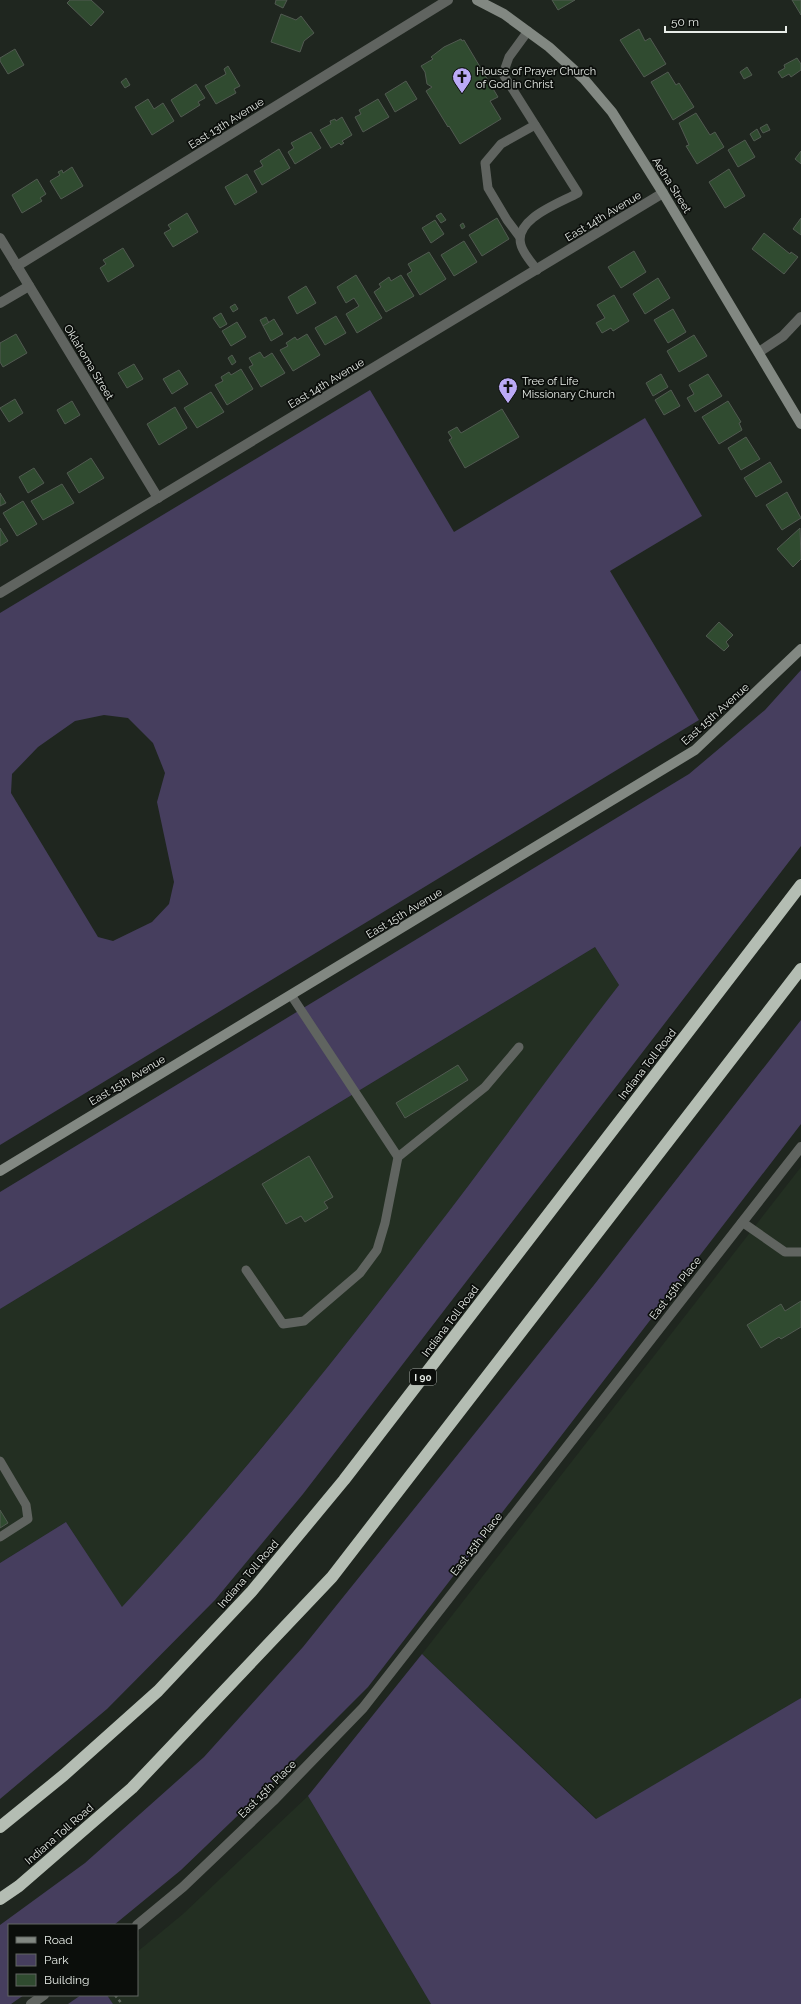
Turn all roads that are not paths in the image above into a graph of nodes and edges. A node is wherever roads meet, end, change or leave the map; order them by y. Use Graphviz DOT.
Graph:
graph roads {
  1 [pos="448,0"];
  2 [pos="477,0"];
  3 [pos="528,31"];
  4 [pos="535,125"];
  5 [pos="663,194"];
  6 [pos="520,236"];
  7 [pos="0,238"];
  8 [pos="17,266"];
  9 [pos="537,270"];
  10 [pos="29,286"];
  11 [pos="0,303"];
  12 [pos="801,317"];
  13 [pos="759,352"];
  14 [pos="801,424"];
  15 [pos="158,498"];
  16 [pos="0,593"];
  17 [pos="801,649"];
  18 [pos="801,885"];
  19 [pos="801,969"];
  20 [pos="290,995"];
  21 [pos="519,1047"];
  22 [pos="801,1147"];
  23 [pos="398,1157"];
  24 [pos="0,1171"];
  25 [pos="742,1222"];
  26 [pos="801,1252"];
  27 [pos="246,1270"];
  28 [pos="0,1461"];
  29 [pos="0,1537"];
  30 [pos="0,1827"];
  31 [pos="0,1899"];
  32 [pos="138,1924"];
  33 [pos="43,1996"];
  34 [pos="31,2004"];
  1 -- 8 [label="street, East 13th Avenue"];
  2 -- 3 [label="street, Aetna Street"];
  3 -- 4 [label="lane"];
  3 -- 5 [label="street, Aetna Street"];
  4 -- 6 [label="lane"];
  4 -- 6 [label="lane"];
  5 -- 9 [label="street, East 14th Avenue"];
  5 -- 13 [label="street, Aetna Street"];
  6 -- 9 [label="lane"];
  7 -- 8 [label="street, Oklahoma Street"];
  8 -- 10 [label="street, Oklahoma Street"];
  9 -- 15 [label="street, East 14th Avenue"];
  10 -- 11 [label="street"];
  10 -- 15 [label="street, Oklahoma Street"];
  12 -- 13 [label="street"];
  13 -- 14 [label="street, Aetna Street"];
  15 -- 16 [label="street, East 14th Avenue"];
  17 -- 20 [label="street, East 15th Avenue"];
  18 -- 30 [label="highway, Indiana Toll Road / I 90"];
  19 -- 31 [label="highway, Indiana Toll Road"];
  20 -- 23 [label="lane"];
  20 -- 24 [label="street, East 15th Avenue"];
  21 -- 23 [label="lane"];
  22 -- 25 [label="street, East 15th Place"];
  23 -- 27 [label="lane"];
  25 -- 26 [label="lane"];
  25 -- 32 [label="street, East 15th Place"];
  28 -- 29 [label="lane"];
  33 -- 34 [label="street"];
}
